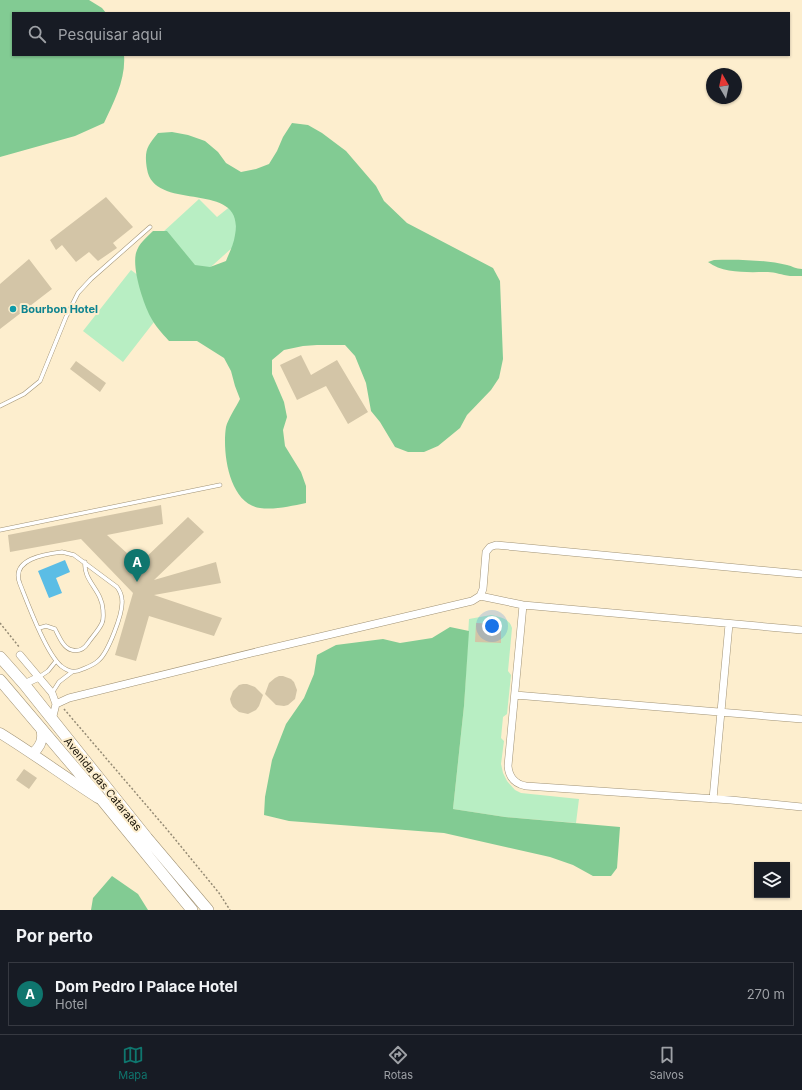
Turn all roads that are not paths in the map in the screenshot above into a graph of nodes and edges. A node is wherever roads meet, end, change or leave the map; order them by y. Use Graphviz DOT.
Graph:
graph roads {
  1 [pos="150,227"];
  2 [pos="0,406"];
  3 [pos="220,485"];
  4 [pos="0,530"];
  5 [pos="85,562"];
  6 [pos="802,574"];
  7 [pos="480,596"];
  8 [pos="523,605"];
  9 [pos="729,624"];
  10 [pos="39,628"];
  11 [pos="802,630"];
  12 [pos="22,653"];
  13 [pos="0,657"];
  14 [pos="56,661"];
  15 [pos="72,672"];
  16 [pos="39,676"];
  17 [pos="0,680"];
  18 [pos="24,684"];
  19 [pos="52,693"];
  20 [pos="515,695"];
  21 [pos="56,704"];
  22 [pos="721,712"];
  23 [pos="802,719"];
  24 [pos="52,720"];
  25 [pos="42,728"];
  26 [pos="0,734"];
  27 [pos="33,753"];
  28 [pos="713,799"];
  29 [pos="102,800"];
  30 [pos="802,807"];
  31 [pos="192,910"];
  32 [pos="208,910"];
  1 -- 2 [label="lane"];
  3 -- 4 [label="lane"];
  5 -- 10 [label="lane"];
  5 -- 10 [label="lane"];
  5 -- 15 [label="lane"];
  6 -- 7 [label="street"];
  7 -- 8 [label="street"];
  7 -- 21 [label="street"];
  8 -- 9 [label="street"];
  8 -- 20 [label="street"];
  9 -- 11 [label="street"];
  9 -- 22 [label="street"];
  10 -- 14 [label="lane"];
  12 -- 16 [label="street"];
  13 -- 18 [label="main road, Avenida das Cataratas"];
  14 -- 15 [label="lane"];
  14 -- 16 [label="lane"];
  15 -- 19 [label="lane"];
  16 -- 18 [label="street"];
  16 -- 19 [label="street"];
  17 -- 25 [label="main road, Avenida das Cataratas"];
  18 -- 24 [label="main road, Avenida das Cataratas"];
  19 -- 21 [label="street"];
  20 -- 22 [label="street"];
  20 -- 28 [label="street"];
  21 -- 24 [label="street"];
  22 -- 23 [label="street"];
  22 -- 28 [label="street"];
  24 -- 32 [label="main road, Avenida das Cataratas"];
  25 -- 27 [label="street"];
  25 -- 29 [label="main road, Avenida das Cataratas"];
  26 -- 27 [label="street"];
  27 -- 29 [label="street"];
  28 -- 30 [label="street"];
  29 -- 31 [label="main road, Avenida das Cataratas"];
}
